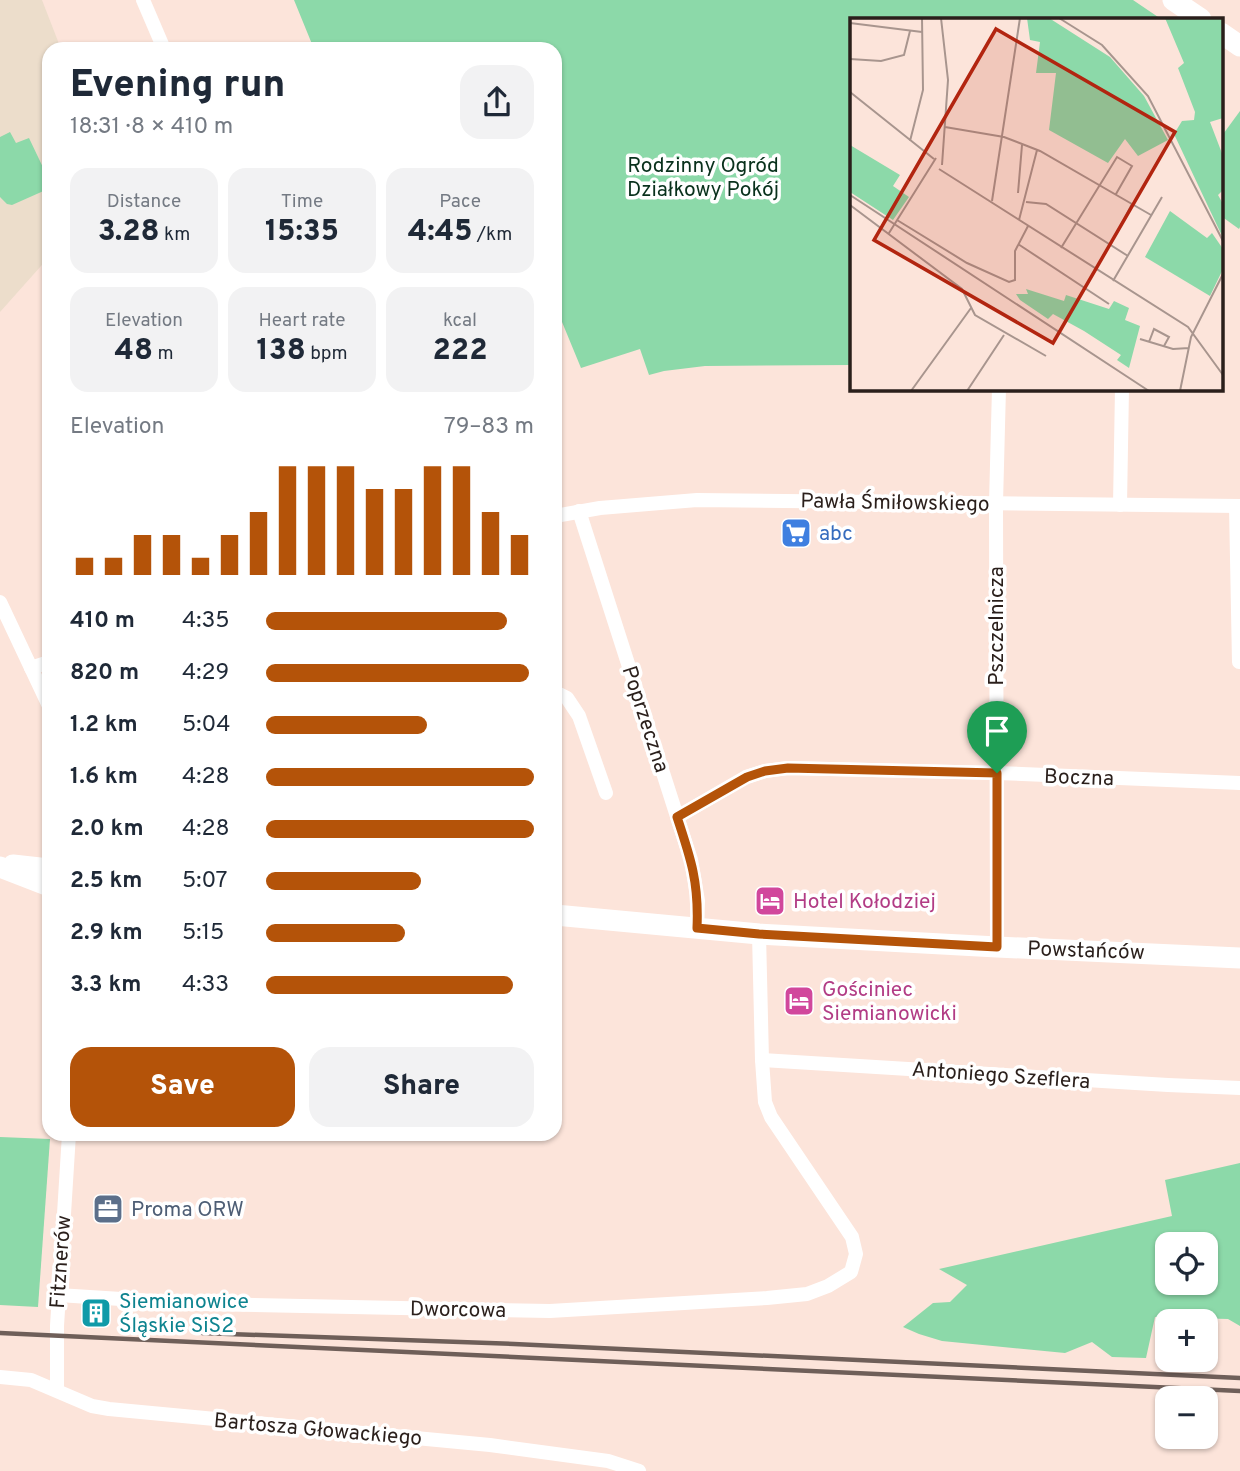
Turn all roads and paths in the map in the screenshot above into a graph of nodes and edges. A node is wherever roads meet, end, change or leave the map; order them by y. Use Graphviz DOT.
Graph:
graph roads {
  1 [pos="144,0"];
  2 [pos="1173,0"];
  3 [pos="1200,18"];
  4 [pos="1222,34"];
  5 [pos="161,42"];
  6 [pos="1240,46"];
  7 [pos="999,390"];
  8 [pos="1122,390"];
  9 [pos="996,503"];
  10 [pos="1120,505"];
  11 [pos="1238,506"];
  12 [pos="579,511"];
  13 [pos="562,515"];
  14 [pos="0,602"];
  15 [pos="1239,662"];
  16 [pos="42,664"];
  17 [pos="32,668"];
  18 [pos="42,690"];
  19 [pos="562,696"];
  20 [pos="997,773"];
  21 [pos="1240,783"];
  22 [pos="606,793"];
  23 [pos="677,817"];
  24 [pos="0,865"];
  25 [pos="42,868"];
  26 [pos="42,883"];
  27 [pos="562,916"];
  28 [pos="697,928"];
  29 [pos="759,934"];
  30 [pos="997,947"];
  31 [pos="1240,958"];
  32 [pos="762,1060"];
  33 [pos="1240,1088"];
  34 [pos="69,1141"];
  35 [pos="58,1295"];
  36 [pos="0,1377"];
  37 [pos="57,1390"];
  38 [pos="639,1471"];
  1 -- 5 [label="street"];
  2 -- 3 [label="street"];
  4 -- 6 [label="street"];
  7 -- 9 [label="street, Pszczelnicza"];
  8 -- 10 [label="street"];
  9 -- 10 [label="street, Pawła Śmiłowskiego"];
  9 -- 12 [label="street, Pawła Śmiłowskiego"];
  9 -- 20 [label="street, Pszczelnicza"];
  10 -- 11 [label="street, Pawła Śmiłowskiego"];
  11 -- 15 [label="street, Pawła Śmiłowskiego"];
  12 -- 13 [label="street, Pawła Śmiłowskiego"];
  12 -- 23 [label="street, Poprzeczna"];
  14 -- 17 [label="street"];
  16 -- 17 [label="street"];
  17 -- 18 [label="street"];
  19 -- 22 [label="street"];
  20 -- 21 [label="street, Boczna"];
  20 -- 23 [label="street, Boczna"];
  20 -- 30 [label="street, Pszczelnicza"];
  23 -- 28 [label="street, Poprzeczna"];
  24 -- 25 [label="street"];
  24 -- 26 [label="street"];
  27 -- 28 [label="street, Powstańców"];
  28 -- 29 [label="street, Powstańców"];
  29 -- 30 [label="street, Powstańców"];
  29 -- 32 [label="street"];
  30 -- 31 [label="street, Powstańców"];
  32 -- 33 [label="street, Antoniego Szeflera"];
  32 -- 35 [label="street, Dworcowa"];
  34 -- 35 [label="street, Fitznerów"];
  35 -- 37 [label="street, Fitznerów"];
  36 -- 37 [label="street, Bartosza Głowackiego"];
  37 -- 38 [label="street, Bartosza Głowackiego"];
}
